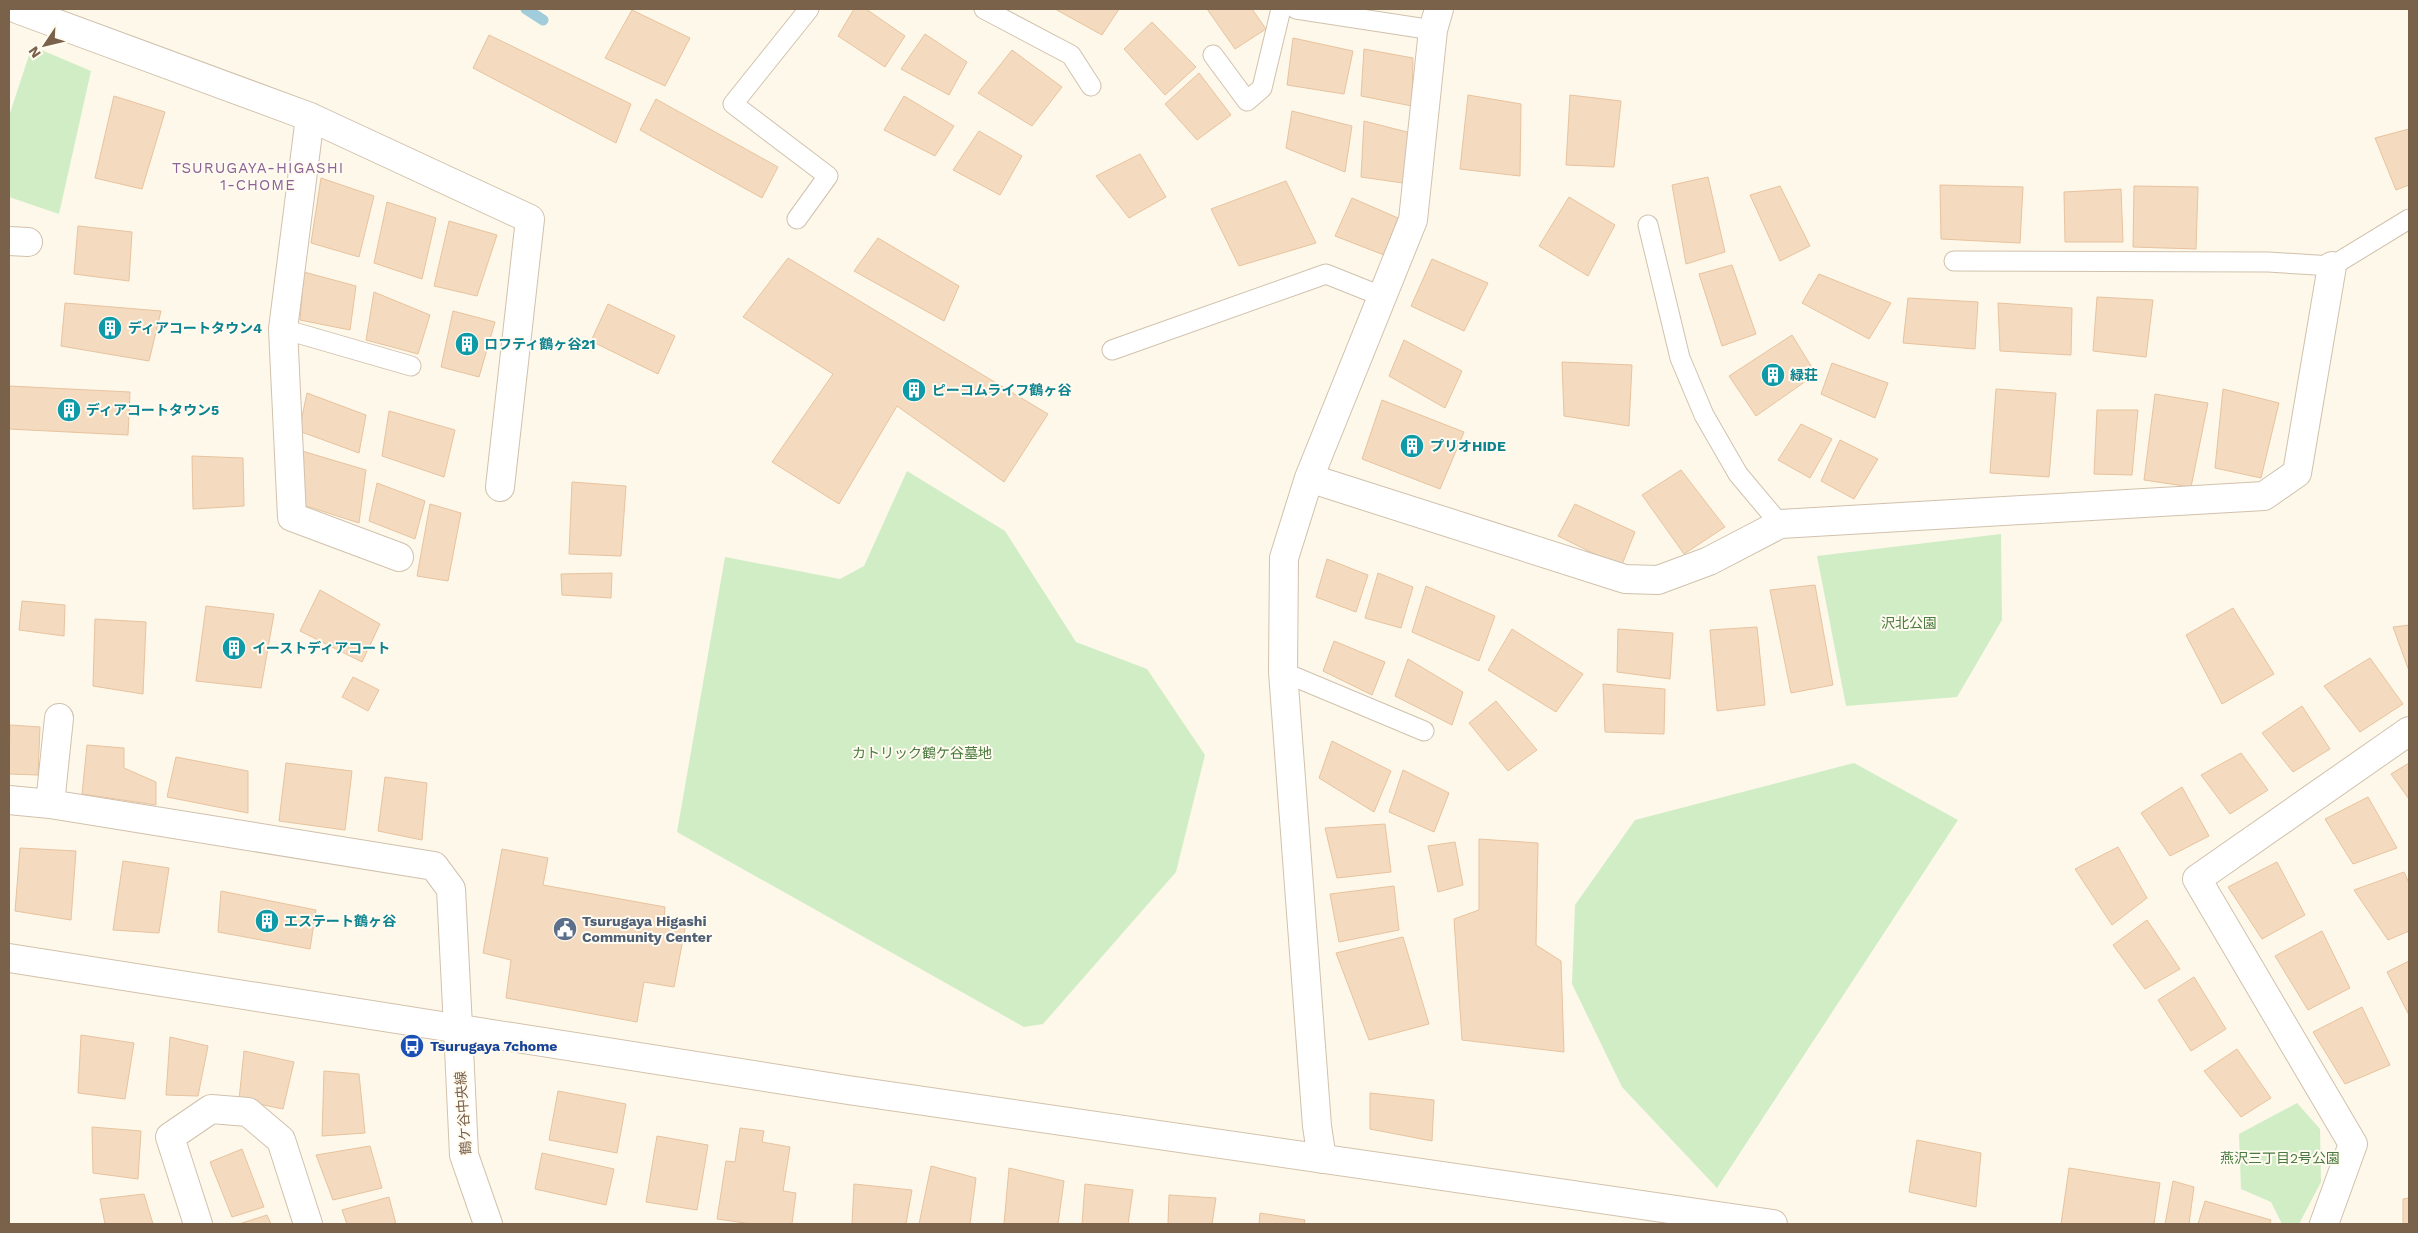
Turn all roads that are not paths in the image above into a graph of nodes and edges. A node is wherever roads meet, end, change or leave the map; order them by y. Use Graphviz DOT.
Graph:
graph roads {
  1 [pos="17,9"];
  2 [pos="809,9"];
  3 [pos="984,9"];
  4 [pos="1281,9"];
  5 [pos="1296,9"];
  6 [pos="1436,19"];
  7 [pos="1213,55"];
  8 [pos="1091,86"];
  9 [pos="310,117"];
  10 [pos="796,219"];
  11 [pos="2409,219"];
  12 [pos="1648,225"];
  13 [pos="1954,261"];
  14 [pos="2332,266"];
  15 [pos="1381,296"];
  16 [pos="283,329"];
  17 [pos="1112,350"];
  18 [pos="411,366"];
  19 [pos="1309,478"];
  20 [pos="500,487"];
  21 [pos="1780,524"];
  22 [pos="399,557"];
  23 [pos="1283,672"];
  24 [pos="59,718"];
  25 [pos="1424,731"];
  26 [pos="2409,731"];
  27 [pos="9,800"];
  28 [pos="50,804"];
  29 [pos="9,958"];
  30 [pos="458,1028"];
  31 [pos="1322,1159"];
  32 [pos="1762,1223"];
  33 [pos="198,1224"];
  34 [pos="308,1224"];
  35 [pos="488,1224"];
  36 [pos="2324,1224"];
  1 -- 9 [label="street"];
  2 -- 10 [label="lane"];
  3 -- 8 [label="lane"];
  4 -- 7 [label="lane"];
  5 -- 6 [label="lane"];
  6 -- 15 [label="street"];
  9 -- 16 [label="street"];
  9 -- 20 [label="street"];
  11 -- 14 [label="lane"];
  12 -- 21 [label="lane"];
  13 -- 14 [label="lane"];
  14 -- 21 [label="street"];
  15 -- 17 [label="lane"];
  15 -- 19 [label="street"];
  16 -- 18 [label="lane"];
  16 -- 22 [label="street"];
  19 -- 21 [label="street"];
  19 -- 23 [label="street"];
  23 -- 25 [label="lane"];
  23 -- 31 [label="street"];
  24 -- 28 [label="street"];
  26 -- 36 [label="street"];
  27 -- 28 [label="street, 鶴ケ谷中央線"];
  28 -- 30 [label="street, 鶴ケ谷中央線"];
  29 -- 30 [label="street"];
  30 -- 31 [label="street"];
  30 -- 35 [label="street, 鶴ケ谷中央線"];
  31 -- 32 [label="street"];
  33 -- 34 [label="street"];
}
